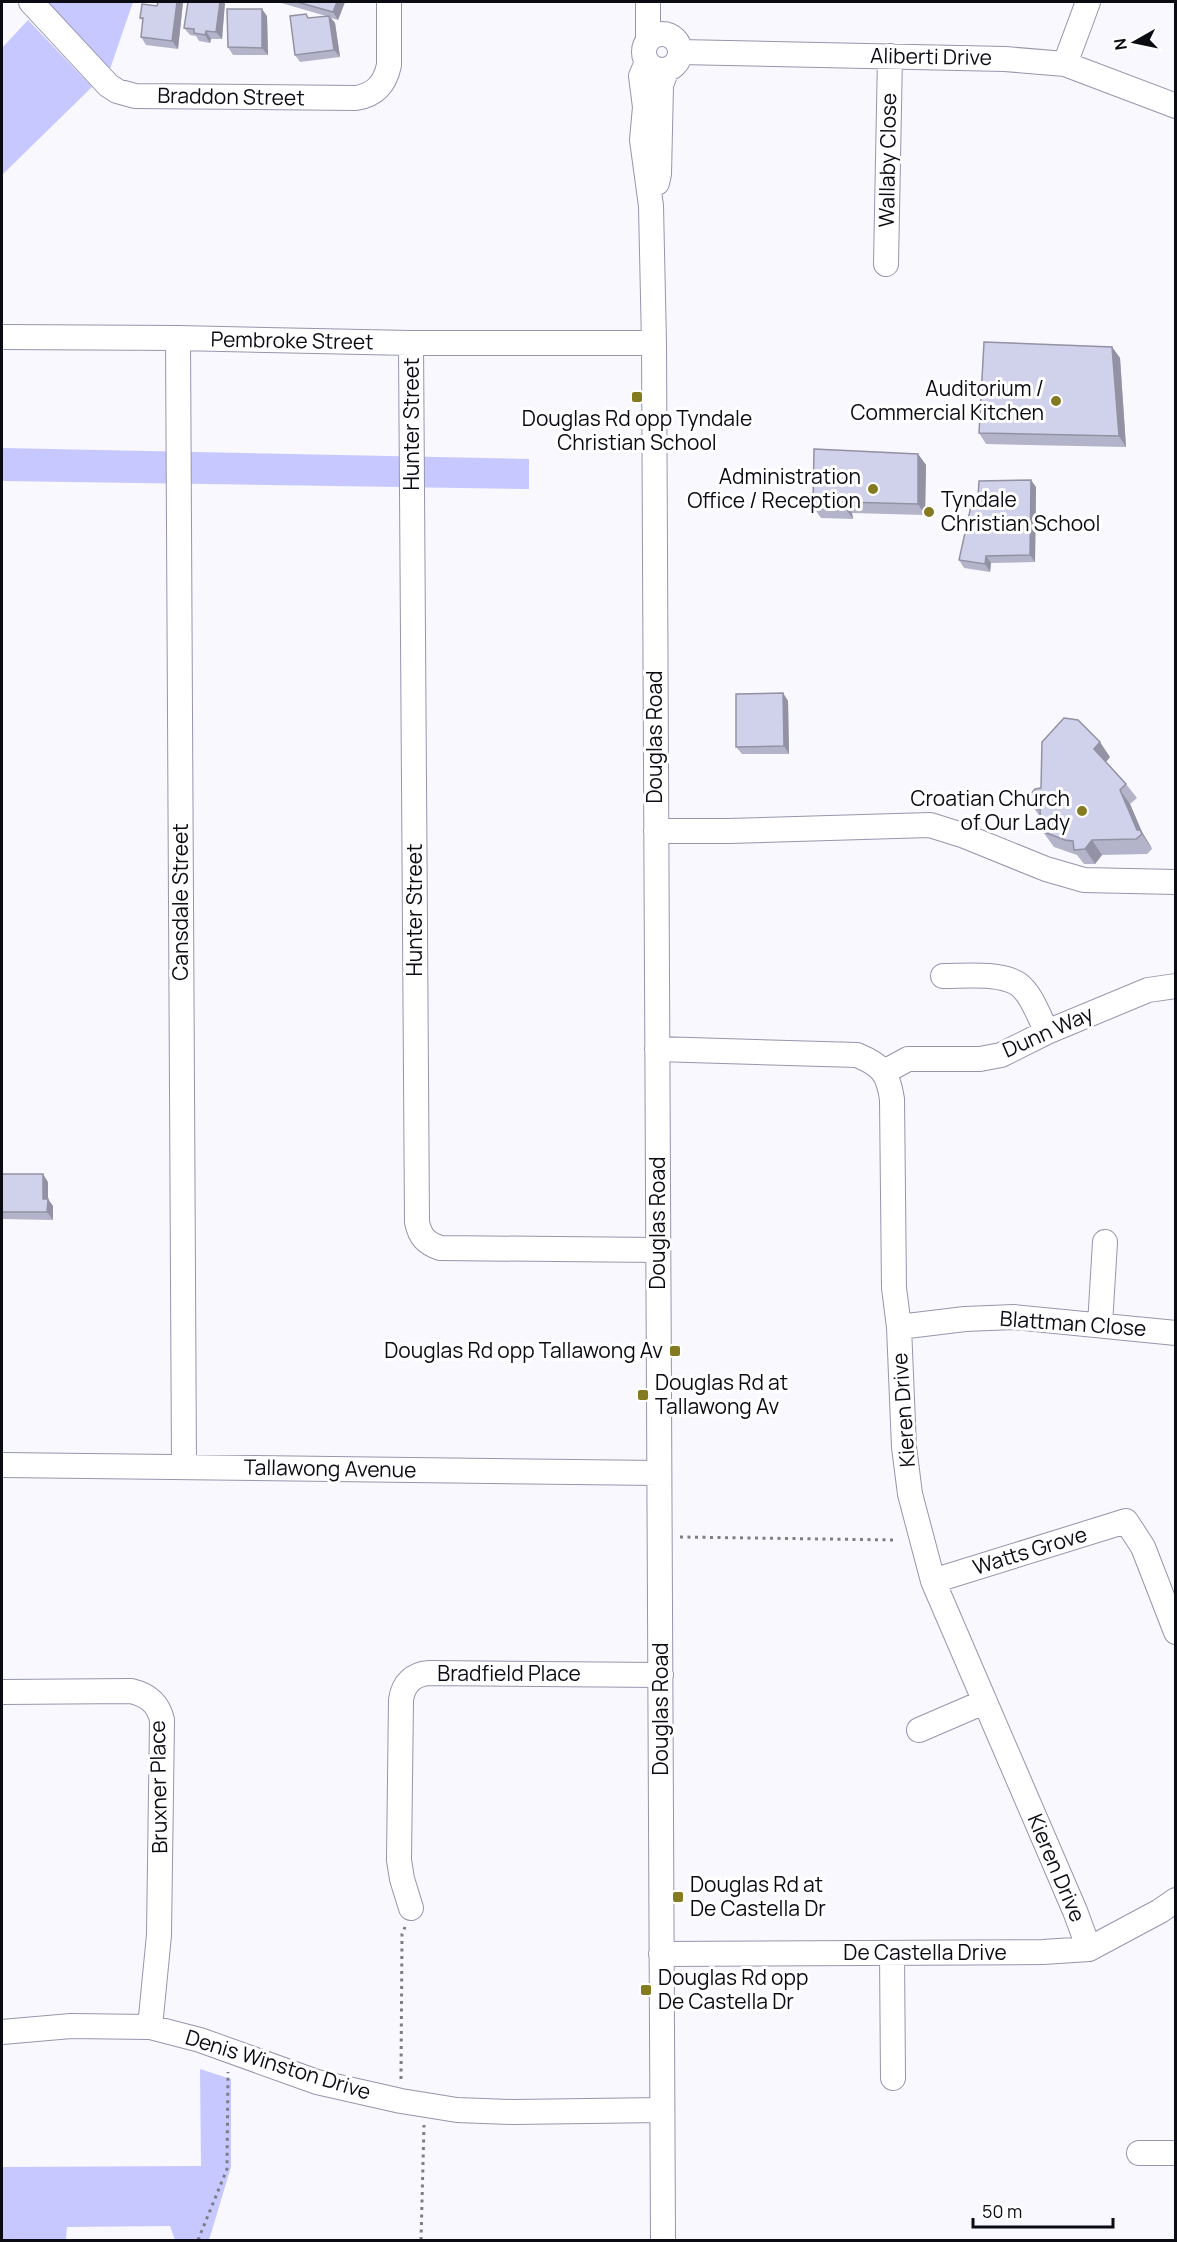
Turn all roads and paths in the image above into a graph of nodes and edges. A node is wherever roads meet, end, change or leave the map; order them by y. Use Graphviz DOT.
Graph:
graph roads {
  1 [pos="31,2"];
  2 [pos="389,2"];
  3 [pos="648,2"];
  4 [pos="663,2"];
  5 [pos="1088,2"];
  6 [pos="662,52"];
  7 [pos="890,56"];
  8 [pos="1065,64"];
  9 [pos="1176,106"];
  10 [pos="886,264"];
  11 [pos="2,337"];
  12 [pos="178,338"];
  13 [pos="411,343"];
  14 [pos="654,343"];
  15 [pos="656,831"];
  16 [pos="1176,882"];
  17 [pos="943,976"];
  18 [pos="1176,986"];
  19 [pos="1047,1032"];
  20 [pos="657,1049"];
  21 [pos="884,1072"];
  22 [pos="1106,1242"];
  23 [pos="658,1250"];
  24 [pos="1100,1325"];
  25 [pos="898,1326"];
  26 [pos="1176,1333"];
  27 [pos="2,1466"];
  28 [pos="184,1467"];
  29 [pos="659,1473"];
  30 [pos="680,1538"];
  31 [pos="896,1540"];
  32 [pos="933,1581"];
  33 [pos="1176,1632"];
  34 [pos="661,1675"];
  35 [pos="2,1692"];
  36 [pos="984,1702"];
  37 [pos="920,1730"];
  38 [pos="1176,1900"];
  39 [pos="411,1908"];
  40 [pos="1089,1949"];
  41 [pos="892,1953"];
  42 [pos="661,1954"];
  43 [pos="150,2027"];
  44 [pos="2,2032"];
  45 [pos="228,2072"];
  46 [pos="893,2078"];
  47 [pos="413,2103"];
  48 [pos="662,2110"];
  49 [pos="1139,2153"];
  50 [pos="1176,2153"];
  51 [pos="198,2241"];
  52 [pos="421,2241"];
  53 [pos="663,2241"];
  1 -- 2 [label="street, Braddon Street"];
  3 -- 6 [label="street, Douglas Road"];
  4 -- 6 [label="street, Douglas Road"];
  5 -- 8 [label="street"];
  6 -- 7 [label="street, Aliberti Drive"];
  6 -- 14 [label="street, Douglas Road"];
  7 -- 8 [label="street, Aliberti Drive"];
  7 -- 10 [label="street, Wallaby Close"];
  8 -- 9 [label="street, Aliberti Drive"];
  11 -- 12 [label="street, Pembroke Street"];
  12 -- 13 [label="street, Pembroke Street"];
  12 -- 28 [label="street, Cansdale Street"];
  13 -- 14 [label="street, Pembroke Street"];
  13 -- 23 [label="street, Hunter Street"];
  14 -- 15 [label="street, Douglas Road"];
  15 -- 16 [label="street"];
  15 -- 20 [label="street, Douglas Road"];
  17 -- 19 [label="street"];
  18 -- 19 [label="street, Dunn Way"];
  19 -- 21 [label="street, Dunn Way"];
  20 -- 21 [label="street"];
  20 -- 23 [label="street, Douglas Road"];
  21 -- 25 [label="street, Kieren Drive"];
  22 -- 24 [label="street"];
  23 -- 29 [label="street, Douglas Road"];
  24 -- 25 [label="street, Blattman Close"];
  24 -- 26 [label="street, Blattman Close"];
  25 -- 32 [label="street, Kieren Drive"];
  27 -- 28 [label="street, Tallawong Avenue"];
  28 -- 29 [label="street, Tallawong Avenue"];
  29 -- 34 [label="street, Douglas Road"];
  30 -- 31 [label="path"];
  32 -- 33 [label="street, Watts Grove"];
  32 -- 36 [label="street, Kieren Drive"];
  34 -- 39 [label="street, Bradfield Place"];
  34 -- 42 [label="street, Douglas Road"];
  35 -- 43 [label="street, Bruxner Place"];
  36 -- 37 [label="street"];
  36 -- 40 [label="street, Kieren Drive"];
  38 -- 40 [label="street, De Castella Drive"];
  39 -- 47 [label="path"];
  40 -- 41 [label="street, De Castella Drive"];
  41 -- 42 [label="street, De Castella Drive"];
  41 -- 46 [label="street"];
  42 -- 48 [label="street, Douglas Road"];
  43 -- 44 [label="street, Denis Winston Drive"];
  43 -- 47 [label="street, Denis Winston Drive"];
  45 -- 51 [label="path"];
  47 -- 48 [label="street, Denis Winston Drive"];
  47 -- 52 [label="path"];
  48 -- 53 [label="street, Douglas Road"];
  49 -- 50 [label="street"];
}
